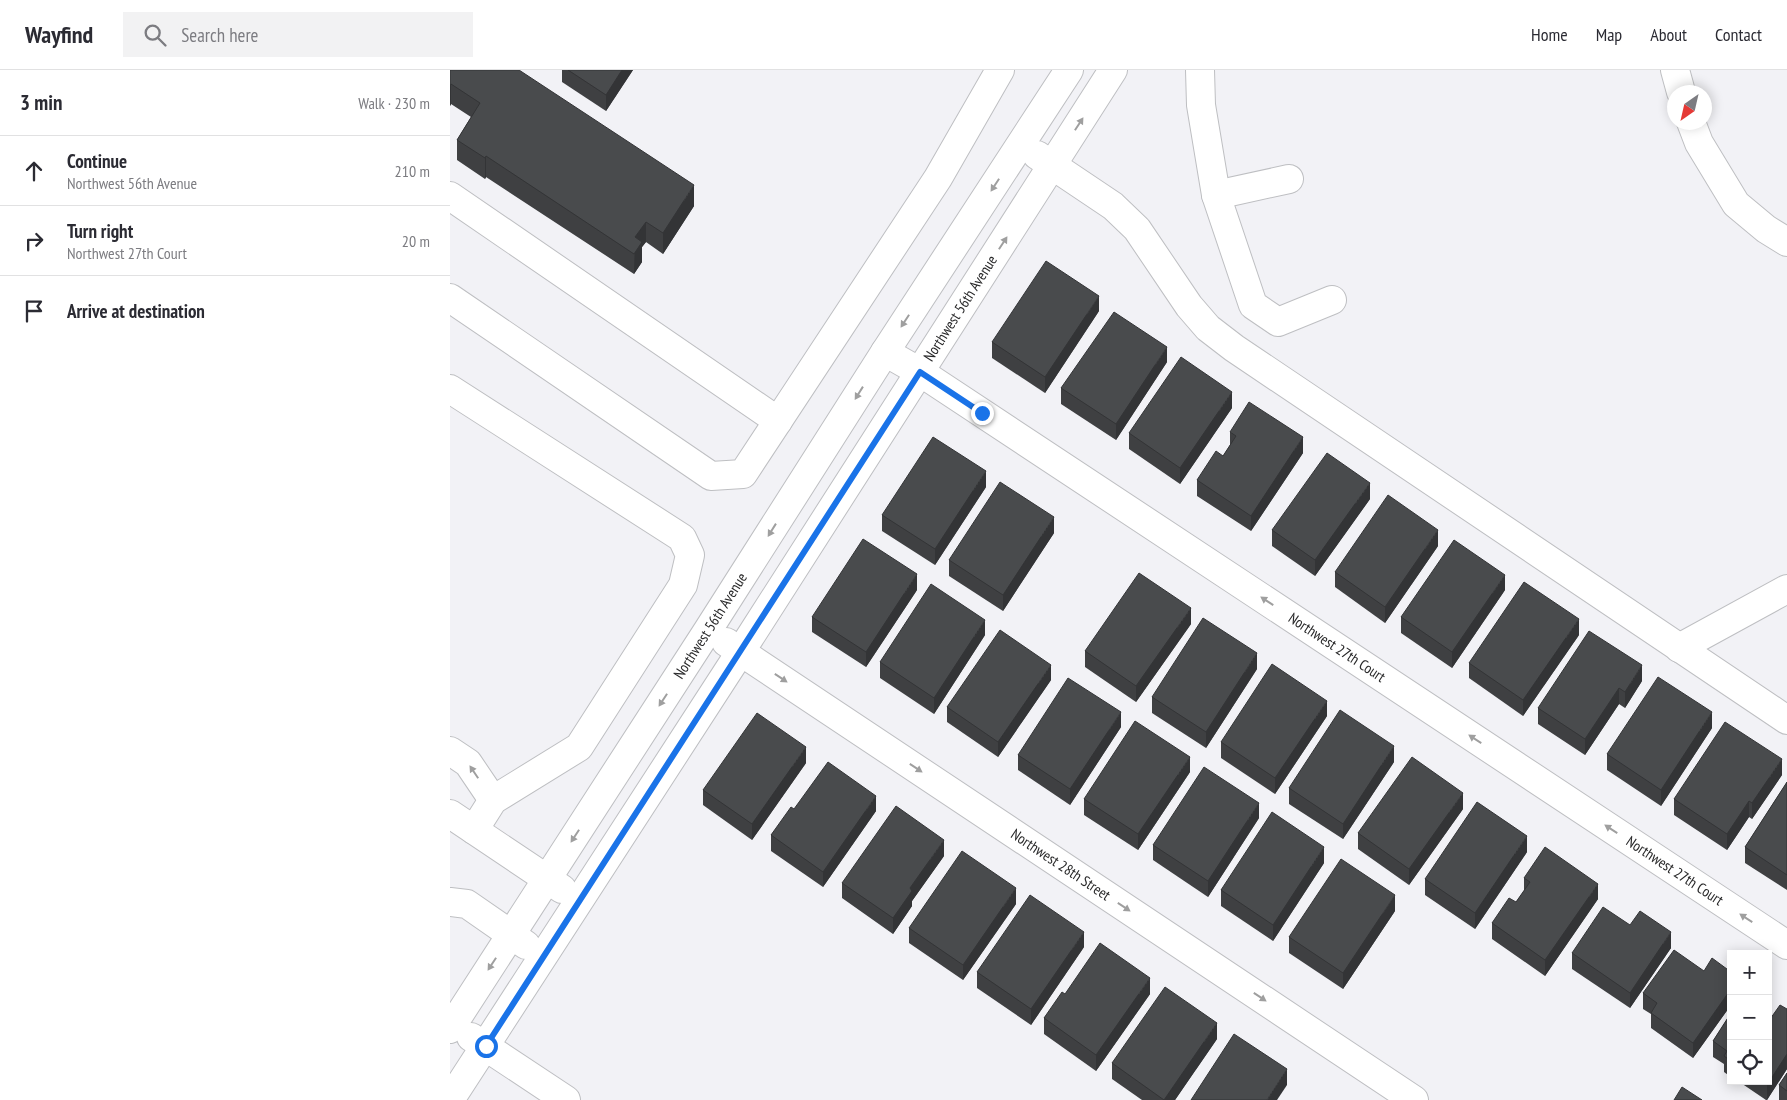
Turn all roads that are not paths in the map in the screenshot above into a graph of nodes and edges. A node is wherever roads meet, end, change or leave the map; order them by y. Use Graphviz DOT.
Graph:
graph roads {
  1 [pos="1000,70"];
  2 [pos="1069,70"];
  3 [pos="1113,70"];
  4 [pos="1200,70"];
  5 [pos="1675,70"];
  6 [pos="1679,85"];
  7 [pos="1694,130"];
  8 [pos="1021,144"];
  9 [pos="1052,165"];
  10 [pos="1289,178"];
  11 [pos="1216,195"];
  12 [pos="450,196"];
  13 [pos="1787,242"];
  14 [pos="450,298"];
  15 [pos="1332,300"];
  16 [pos="885,352"];
  17 [pos="920,372"];
  18 [pos="450,390"];
  19 [pos="778,421"];
  20 [pos="1787,589"];
  21 [pos="708,630"];
  22 [pos="1678,648"];
  23 [pos="740,651"];
  24 [pos="1787,720"];
  25 [pos="450,751"];
  26 [pos="493,800"];
  27 [pos="450,814"];
  28 [pos="474,830"];
  29 [pos="547,879"];
  30 [pos="580,900"];
  31 [pos="450,902"];
  32 [pos="511,935"];
  33 [pos="1787,945"];
  34 [pos="543,957"];
  35 [pos="451,1027"];
  36 [pos="486,1046"];
  37 [pos="450,1100"];
  38 [pos="566,1100"];
  39 [pos="1414,1100"];
  1 -- 19 [label="street"];
  2 -- 8 [label="street, Northwest 56th Avenue"];
  9 -- 3 [label="street, Northwest 56th Avenue, one-way"];
  4 -- 11 [label="street"];
  5 -- 6 [label="street"];
  7 -- 13 [label="street"];
  8 -- 9 [label="street"];
  8 -- 16 [label="street, Northwest 56th Avenue, one-way"];
  17 -- 9 [label="street, Northwest 56th Avenue, one-way"];
  9 -- 22 [label="street"];
  10 -- 11 [label="street"];
  11 -- 15 [label="street"];
  12 -- 19 [label="street"];
  14 -- 19 [label="street"];
  16 -- 17 [label="street, Northwest 27th Court"];
  16 -- 21 [label="street, Northwest 56th Avenue, one-way"];
  17 -- 23 [label="street, Northwest 56th Avenue"];
  33 -- 17 [label="street, Northwest 27th Court, one-way"];
  18 -- 26 [label="street"];
  20 -- 22 [label="street"];
  21 -- 23 [label="street, Northwest 28th Street"];
  21 -- 29 [label="street, Northwest 56th Avenue, one-way"];
  22 -- 24 [label="street"];
  23 -- 30 [label="street, Northwest 56th Avenue"];
  23 -- 39 [label="street, Northwest 28th Street, one-way"];
  26 -- 25 [label="street, one-way"];
  26 -- 28 [label="street"];
  27 -- 28 [label="street"];
  28 -- 29 [label="street"];
  29 -- 30 [label="street"];
  29 -- 32 [label="street, Northwest 56th Avenue"];
  30 -- 34 [label="street, Northwest 56th Avenue"];
  31 -- 32 [label="street"];
  32 -- 34 [label="street"];
  32 -- 35 [label="street, Northwest 56th Avenue, one-way"];
  34 -- 36 [label="street, Northwest 56th Avenue"];
  35 -- 36 [label="street"];
  36 -- 37 [label="street, Northwest 56th Avenue"];
  36 -- 38 [label="street"];
}
